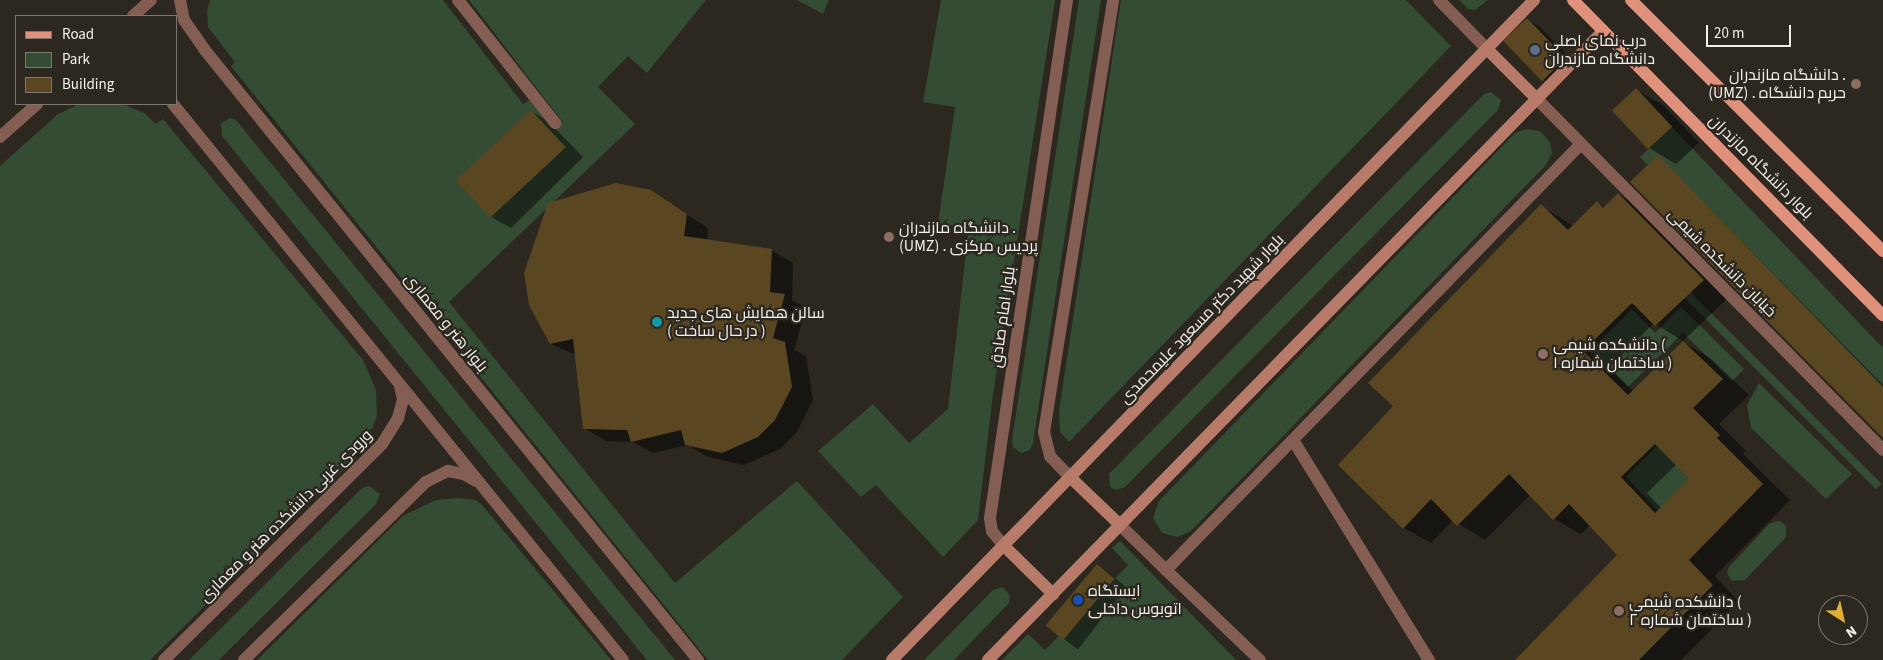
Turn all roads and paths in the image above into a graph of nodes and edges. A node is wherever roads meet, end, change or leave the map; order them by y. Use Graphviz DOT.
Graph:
graph roads {
  1 [pos="151,0"];
  2 [pos="180,0"];
  3 [pos="458,0"];
  4 [pos="1067,0"];
  5 [pos="1113,0"];
  6 [pos="1439,0"];
  7 [pos="1534,0"];
  8 [pos="1573,0"];
  9 [pos="1631,0"];
  10 [pos="134,15"];
  11 [pos="1603,31"];
  12 [pos="1487,48"];
  13 [pos="1537,99"];
  14 [pos="36,105"];
  15 [pos="174,105"];
  16 [pos="555,123"];
  17 [pos="0,137"];
  18 [pos="1581,144"];
  19 [pos="1883,251"];
  20 [pos="1883,315"];
  21 [pos="398,381"];
  22 [pos="1293,440"];
  23 [pos="1883,450"];
  24 [pos="1070,477"];
  25 [pos="483,486"];
  26 [pos="1120,525"];
  27 [pos="1004,546"];
  28 [pos="1166,570"];
  29 [pos="1053,594"];
  30 [pos="164,660"];
  31 [pos="244,660"];
  32 [pos="624,660"];
  33 [pos="698,660"];
  34 [pos="892,660"];
  35 [pos="988,660"];
  36 [pos="1260,660"];
  37 [pos="1429,660"];
  1 -- 10 [label="street"];
  2 -- 33 [label="street, بلوار هنر و معماری"];
  3 -- 16 [label="street"];
  4 -- 27 [label="street, بلوار امام صادق"];
  5 -- 24 [label="street"];
  6 -- 12 [label="street"];
  7 -- 12 [label="main road, بلوار شهید دکتر مسعود علیمحمدی"];
  8 -- 11 [label="main road, بلوار دانشگاه مازندران"];
  9 -- 19 [label="main road, بلوار دانشگاه مازندران"];
  11 -- 13 [label="main road"];
  11 -- 20 [label="main road, بلوار دانشگاه مازندران"];
  12 -- 13 [label="main road"];
  12 -- 24 [label="main road, بلوار شهید دکتر مسعود علیمحمدی"];
  13 -- 18 [label="street, خیابان دانشکده شیمی"];
  13 -- 26 [label="main road"];
  14 -- 17 [label="street"];
  15 -- 21 [label="street"];
  18 -- 22 [label="street"];
  18 -- 23 [label="street, خیابان دانشکده شیمی"];
  21 -- 25 [label="street"];
  21 -- 30 [label="street, ورودی غربی دانشکده هنر و معماری"];
  22 -- 28 [label="street"];
  22 -- 37 [label="street"];
  24 -- 26 [label="main road"];
  24 -- 27 [label="main road, بلوار شهید دکتر مسعود علیمحمدی"];
  25 -- 31 [label="street"];
  25 -- 32 [label="street"];
  26 -- 28 [label="street"];
  26 -- 29 [label="main road"];
  27 -- 29 [label="main road"];
  27 -- 34 [label="main road, بلوار شهید دکتر مسعود علیمحمدی"];
  28 -- 36 [label="street"];
  29 -- 35 [label="main road"];
}
